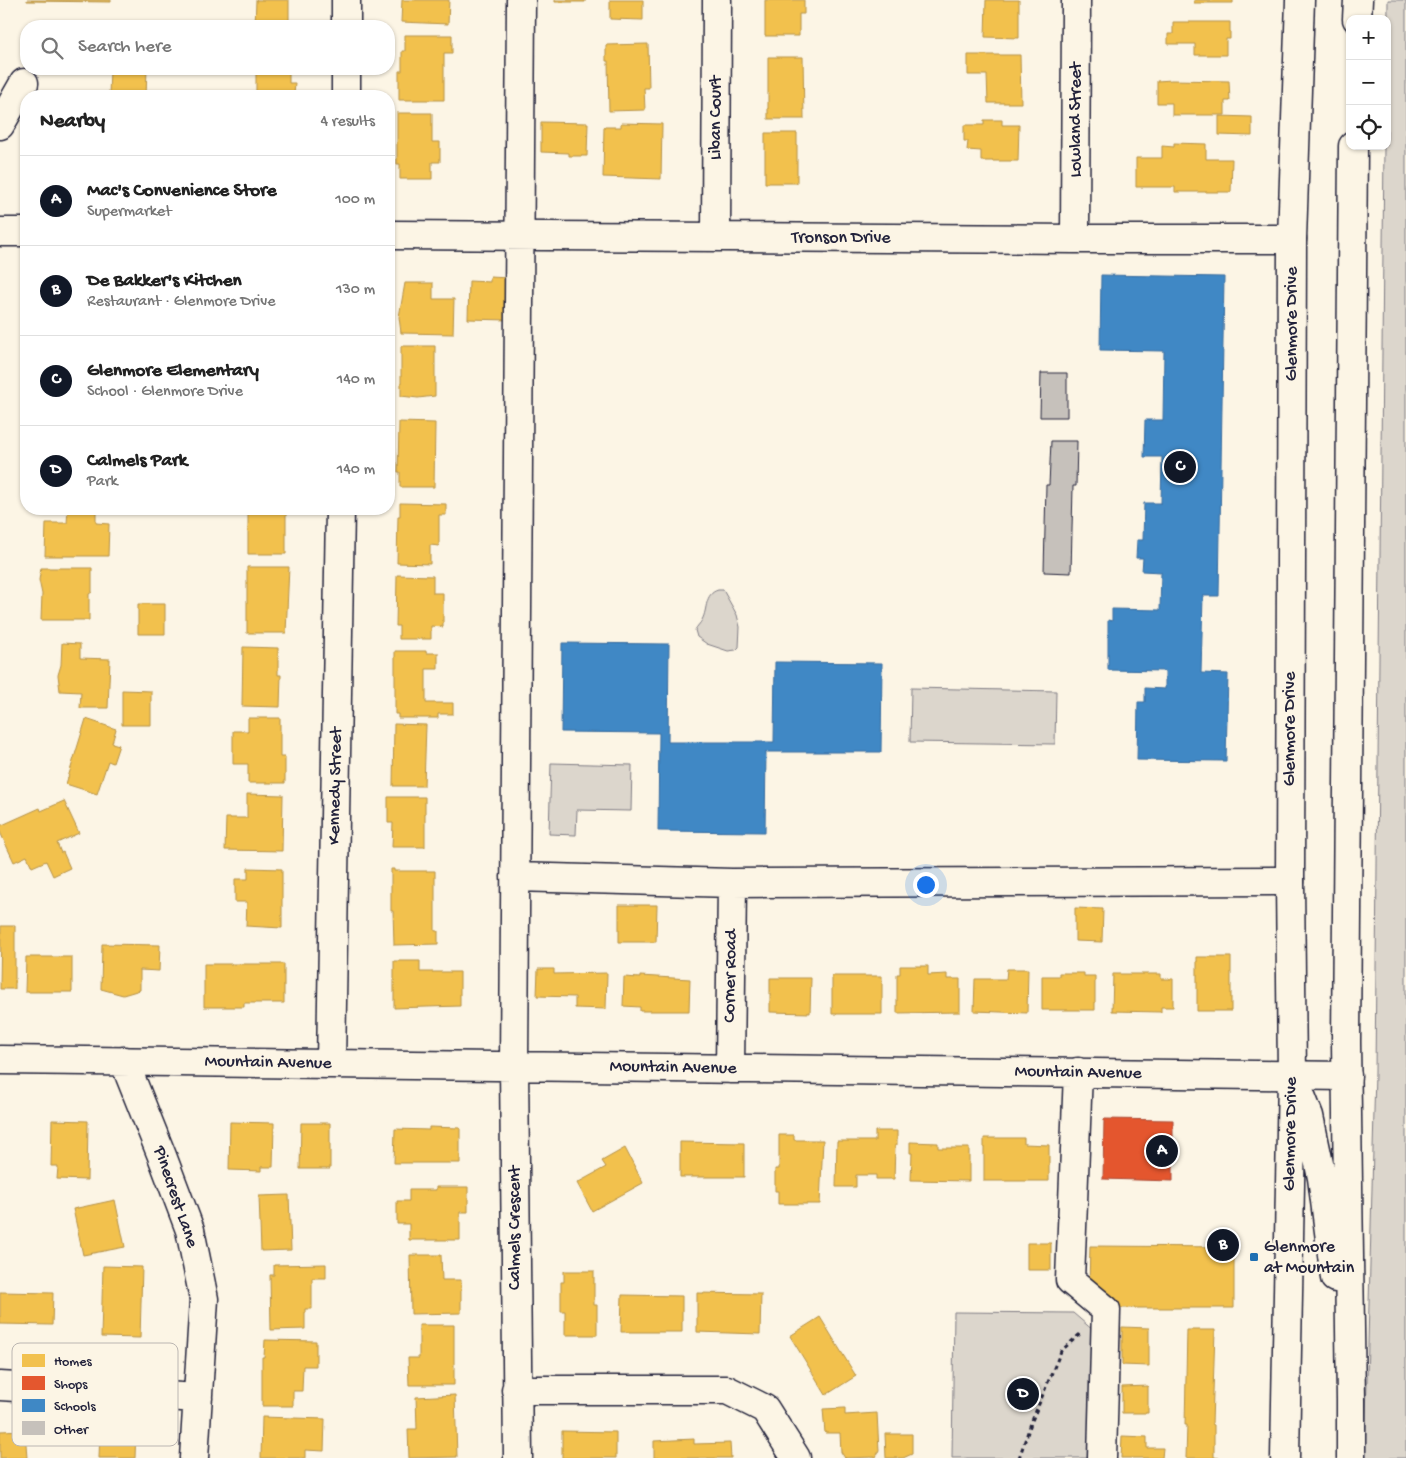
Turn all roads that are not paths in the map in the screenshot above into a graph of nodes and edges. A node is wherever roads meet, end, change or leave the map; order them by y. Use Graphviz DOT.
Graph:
graph roads {
  1 [pos="346,0"];
  2 [pos="521,0"];
  3 [pos="717,0"];
  4 [pos="1076,0"];
  5 [pos="1300,0"];
  6 [pos="1358,0"];
  7 [pos="1357,15"];
  8 [pos="346,20"];
  9 [pos="346,75"];
  10 [pos="24,83"];
  11 [pos="346,90"];
  12 [pos="0,125"];
  13 [pos="1353,150"];
  14 [pos="0,232"];
  15 [pos="20,232"];
  16 [pos="395,235"];
  17 [pos="519,236"];
  18 [pos="716,237"];
  19 [pos="1292,239"];
  20 [pos="1075,240"];
  21 [pos="340,515"];
  22 [pos="515,877"];
  23 [pos="1290,881"];
  24 [pos="732,882"];
  25 [pos="0,1060"];
  26 [pos="124,1061"];
  27 [pos="331,1064"];
  28 [pos="514,1066"];
  29 [pos="730,1068"];
  30 [pos="1078,1072"];
  31 [pos="1292,1075"];
  32 [pos="1347,1076"];
  33 [pos="516,1390"];
  34 [pos="178,1397"];
  35 [pos="198,1398"];
  36 [pos="1351,1400"];
  37 [pos="194,1458"];
  38 [pos="518,1458"];
  39 [pos="796,1458"];
  40 [pos="1102,1458"];
  41 [pos="1285,1458"];
  42 [pos="1350,1458"];
  1 -- 8 [label="street"];
  2 -- 17 [label="street, Calmels Crescent"];
  3 -- 18 [label="street, Liban Court"];
  4 -- 20 [label="street, Lowland Street"];
  5 -- 19 [label="street, Glenmore Drive"];
  6 -- 7 [label="street"];
  9 -- 11 [label="street"];
  10 -- 12 [label="street"];
  13 -- 32 [label="street"];
  14 -- 15 [label="street"];
  16 -- 17 [label="street, Tronson Drive"];
  17 -- 18 [label="street, Tronson Drive"];
  17 -- 22 [label="street, Calmels Crescent"];
  18 -- 20 [label="street, Tronson Drive"];
  19 -- 20 [label="street, Tronson Drive"];
  19 -- 23 [label="street, Glenmore Drive"];
  21 -- 27 [label="street, Kennedy Street"];
  22 -- 24 [label="street"];
  22 -- 28 [label="street, Calmels Crescent"];
  23 -- 24 [label="street"];
  23 -- 31 [label="street, Glenmore Drive"];
  24 -- 29 [label="street, Corner Road"];
  25 -- 26 [label="street, Mountain Avenue"];
  26 -- 27 [label="street, Mountain Avenue"];
  26 -- 35 [label="street, Pinecrest Lane"];
  27 -- 28 [label="street, Mountain Avenue"];
  28 -- 29 [label="street, Mountain Avenue"];
  28 -- 33 [label="street, Calmels Crescent"];
  29 -- 30 [label="street, Mountain Avenue"];
  30 -- 31 [label="street, Mountain Avenue"];
  30 -- 40 [label="street"];
  31 -- 32 [label="street, Mountain Avenue"];
  31 -- 36 [label="street"];
  31 -- 41 [label="street, Glenmore Drive"];
  32 -- 36 [label="street"];
  33 -- 38 [label="street, Calmels Crescent"];
  33 -- 39 [label="street"];
  34 -- 35 [label="street"];
  35 -- 37 [label="street, Pinecrest Lane"];
  36 -- 42 [label="street"];
}
